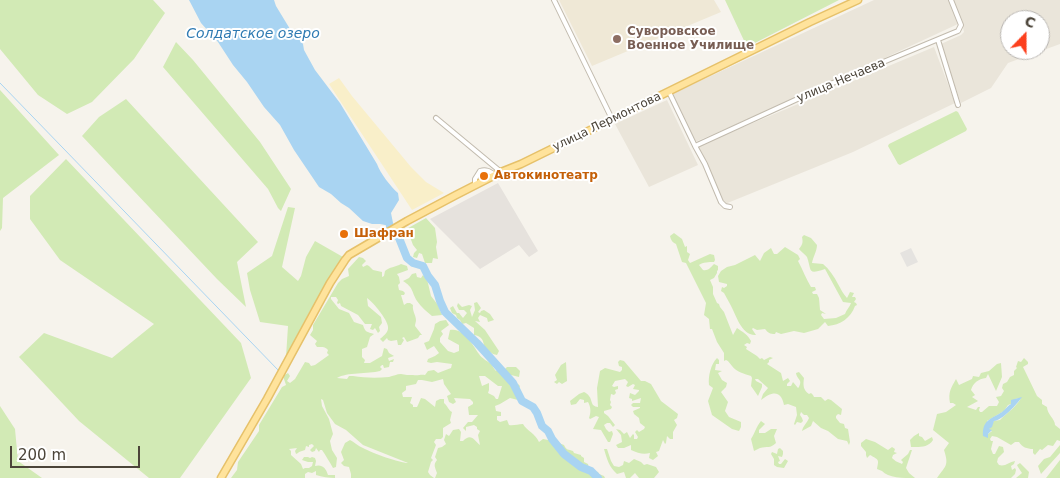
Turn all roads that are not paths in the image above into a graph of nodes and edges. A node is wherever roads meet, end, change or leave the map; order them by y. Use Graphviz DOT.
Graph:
graph roads {
  1 [pos="554,0"];
  2 [pos="858,0"];
  3 [pos="951,0"];
  4 [pos="938,40"];
  5 [pos="669,92"];
  6 [pos="958,105"];
  7 [pos="436,118"];
  8 [pos="612,119"];
  9 [pos="695,146"];
  10 [pos="498,173"];
  11 [pos="475,185"];
  12 [pos="730,207"];
  13 [pos="221,478"];
  1 -- 8 [label="street"];
  2 -- 5 [label="main road, улица Лермонтова"];
  3 -- 4 [label="street, улица Нечаева"];
  4 -- 6 [label="street"];
  4 -- 9 [label="street, улица Нечаева"];
  5 -- 8 [label="main road, улица Лермонтова"];
  5 -- 9 [label="street"];
  7 -- 10 [label="street"];
  8 -- 10 [label="main road, улица Лермонтова"];
  9 -- 12 [label="street"];
  10 -- 11 [label="main road, улица Лермонтова"];
  10 -- 11 [label="street"];
  11 -- 13 [label="main road, улица Лермонтова"];
}
